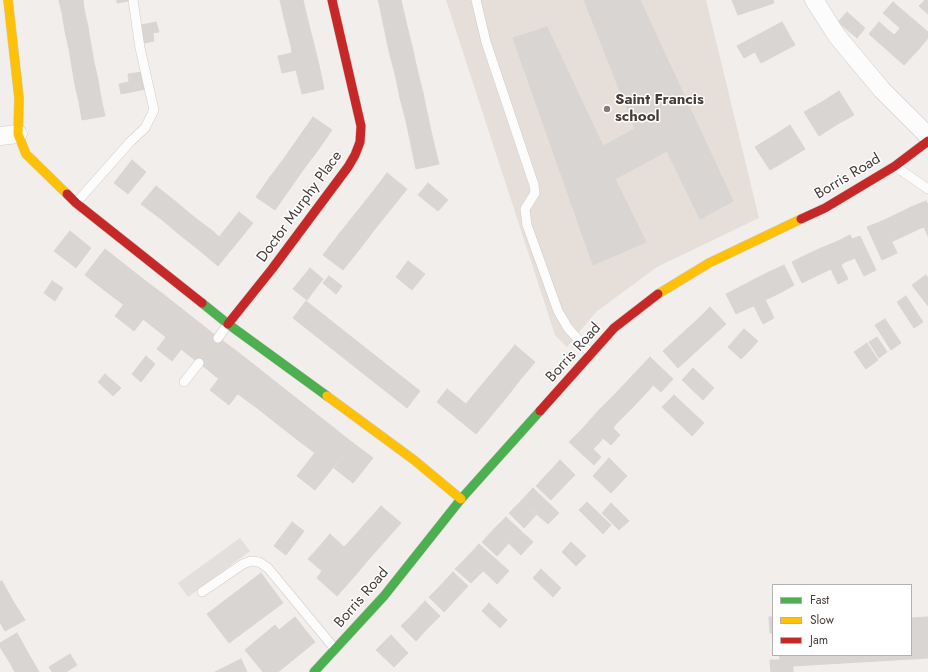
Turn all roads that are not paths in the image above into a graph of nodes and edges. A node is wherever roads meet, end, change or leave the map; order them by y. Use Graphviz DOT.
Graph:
graph roads {
  1 [pos="8,0"];
  2 [pos="133,0"];
  3 [pos="332,0"];
  4 [pos="476,0"];
  5 [pos="814,0"];
  6 [pos="18,134"];
  7 [pos="0,136"];
  8 [pos="928,136"];
  9 [pos="928,142"];
  10 [pos="895,166"];
  11 [pos="928,189"];
  12 [pos="76,203"];
  13 [pos="228,324"];
  14 [pos="218,338"];
  15 [pos="591,354"];
  16 [pos="199,363"];
  17 [pos="184,382"];
  18 [pos="462,499"];
  19 [pos="202,592"];
  20 [pos="335,649"];
  21 [pos="315,672"];
  1 -- 6 [label="street"];
  2 -- 12 [label="lane"];
  3 -- 13 [label="street, Doctor Murphy Place"];
  4 -- 15 [label="lane"];
  5 -- 8 [label="street"];
  6 -- 7 [label="street"];
  6 -- 12 [label="street"];
  9 -- 10 [label="street, Borris Road"];
  10 -- 11 [label="lane"];
  10 -- 15 [label="street, Borris Road"];
  12 -- 13 [label="street"];
  13 -- 14 [label="lane"];
  13 -- 18 [label="street"];
  15 -- 18 [label="street, Borris Road"];
  16 -- 17 [label="lane"];
  18 -- 20 [label="street, Borris Road"];
  19 -- 20 [label="lane"];
  20 -- 21 [label="street, Borris Road"];
}
